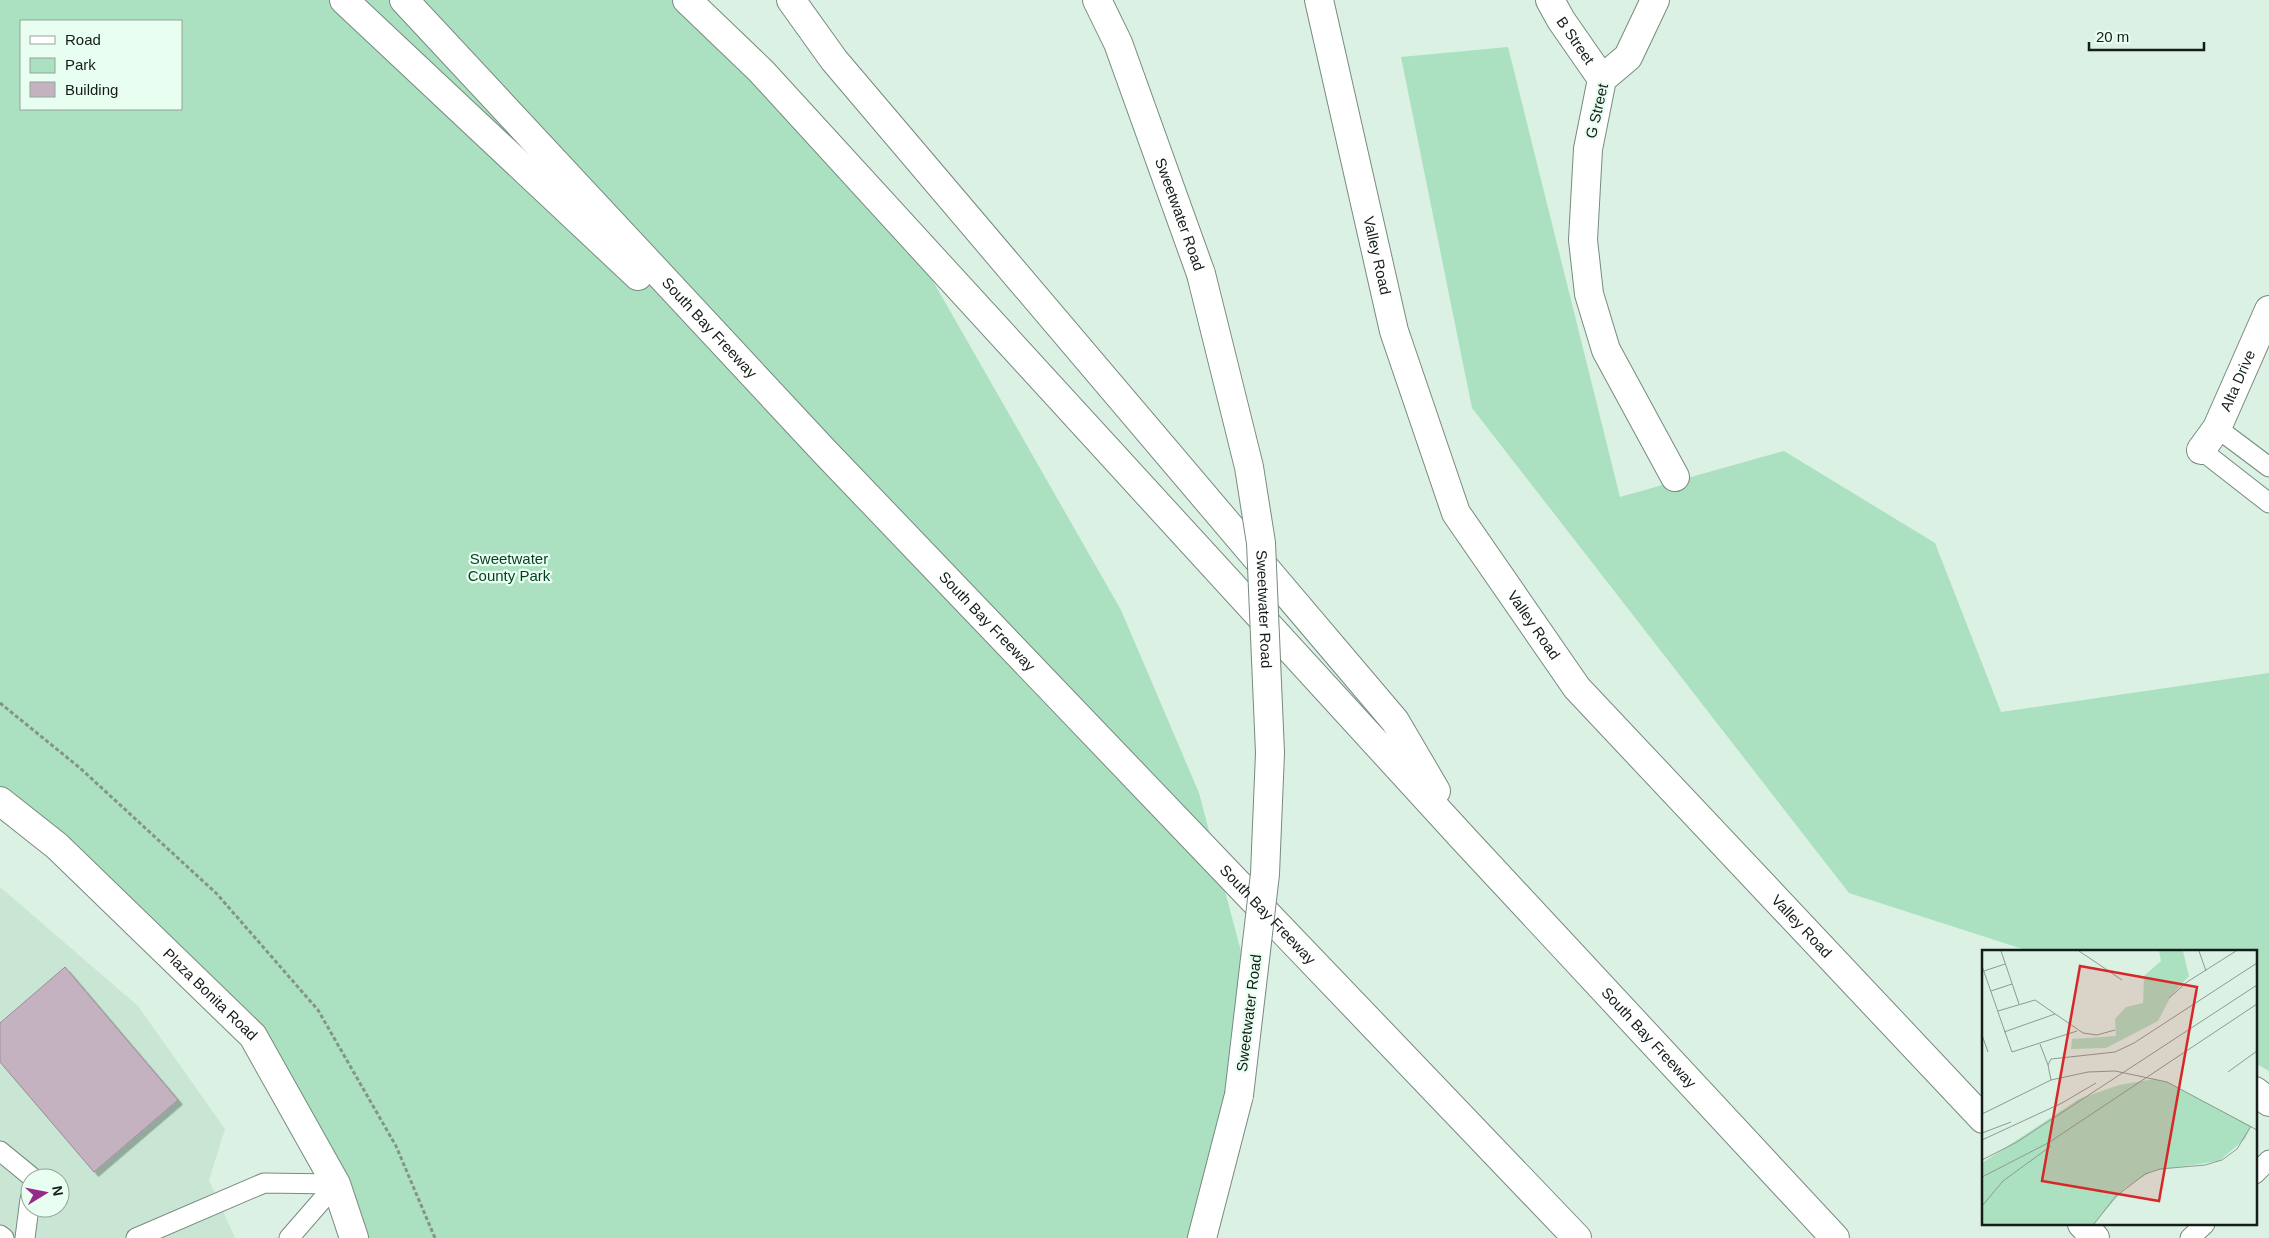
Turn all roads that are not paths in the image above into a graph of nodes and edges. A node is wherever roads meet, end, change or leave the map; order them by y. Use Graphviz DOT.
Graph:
graph roads {
  1 [pos="344,0"];
  2 [pos="404,0"];
  3 [pos="687,0"];
  4 [pos="791,0"];
  5 [pos="1097,0"];
  6 [pos="1319,0"];
  7 [pos="1550,0"];
  8 [pos="1655,0"];
  9 [pos="1602,79"];
  10 [pos="2266,324"];
  11 [pos="2209,439"];
  12 [pos="824,450"];
  13 [pos="2269,467"];
  14 [pos="1675,477"];
  15 [pos="2269,503"];
  16 [pos="0,801"];
  17 [pos="1463,838"];
  18 [pos="2256,1092"];
  19 [pos="2269,1102"];
  20 [pos="1982,1118"];
  21 [pos="0,1152"];
  22 [pos="2269,1160"];
  23 [pos="20,1168"];
  24 [pos="2256,1173"];
  25 [pos="336,1184"];
  26 [pos="28,1218"];
  27 [pos="2084,1226"];
  28 [pos="2203,1226"];
  29 [pos="0,1235"];
  30 [pos="4,1238"];
  31 [pos="25,1238"];
  32 [pos="136,1238"];
  33 [pos="289,1238"];
  34 [pos="354,1238"];
  35 [pos="1202,1238"];
  36 [pos="1577,1238"];
  37 [pos="1836,1238"];
  38 [pos="2095,1238"];
  39 [pos="2190,1238"];
  1 -- 12 [label="main road"];
  2 -- 12 [label="main road, South Bay Freeway"];
  3 -- 17 [label="main road, South Bay Freeway"];
  4 -- 17 [label="main road"];
  5 -- 35 [label="main road, Sweetwater Road, bridge"];
  6 -- 20 [label="main road, Valley Road"];
  7 -- 9 [label="main road, B Street"];
  8 -- 9 [label="main road, G Street"];
  9 -- 14 [label="main road, G Street"];
  10 -- 11 [label="main road, Alta Drive"];
  11 -- 13 [label="lane"];
  11 -- 15 [label="lane"];
  12 -- 36 [label="main road, South Bay Freeway"];
  16 -- 25 [label="main road, Plaza Bonita Road"];
  17 -- 37 [label="main road, South Bay Freeway"];
  18 -- 19 [label="main road"];
  21 -- 23 [label="lane"];
  22 -- 24 [label="lane"];
  25 -- 32 [label="lane"];
  25 -- 33 [label="lane"];
  25 -- 34 [label="main road, Plaza Bonita Road"];
  26 -- 31 [label="lane"];
  27 -- 38 [label="main road"];
  28 -- 39 [label="lane"];
  29 -- 30 [label="lane"];
}
